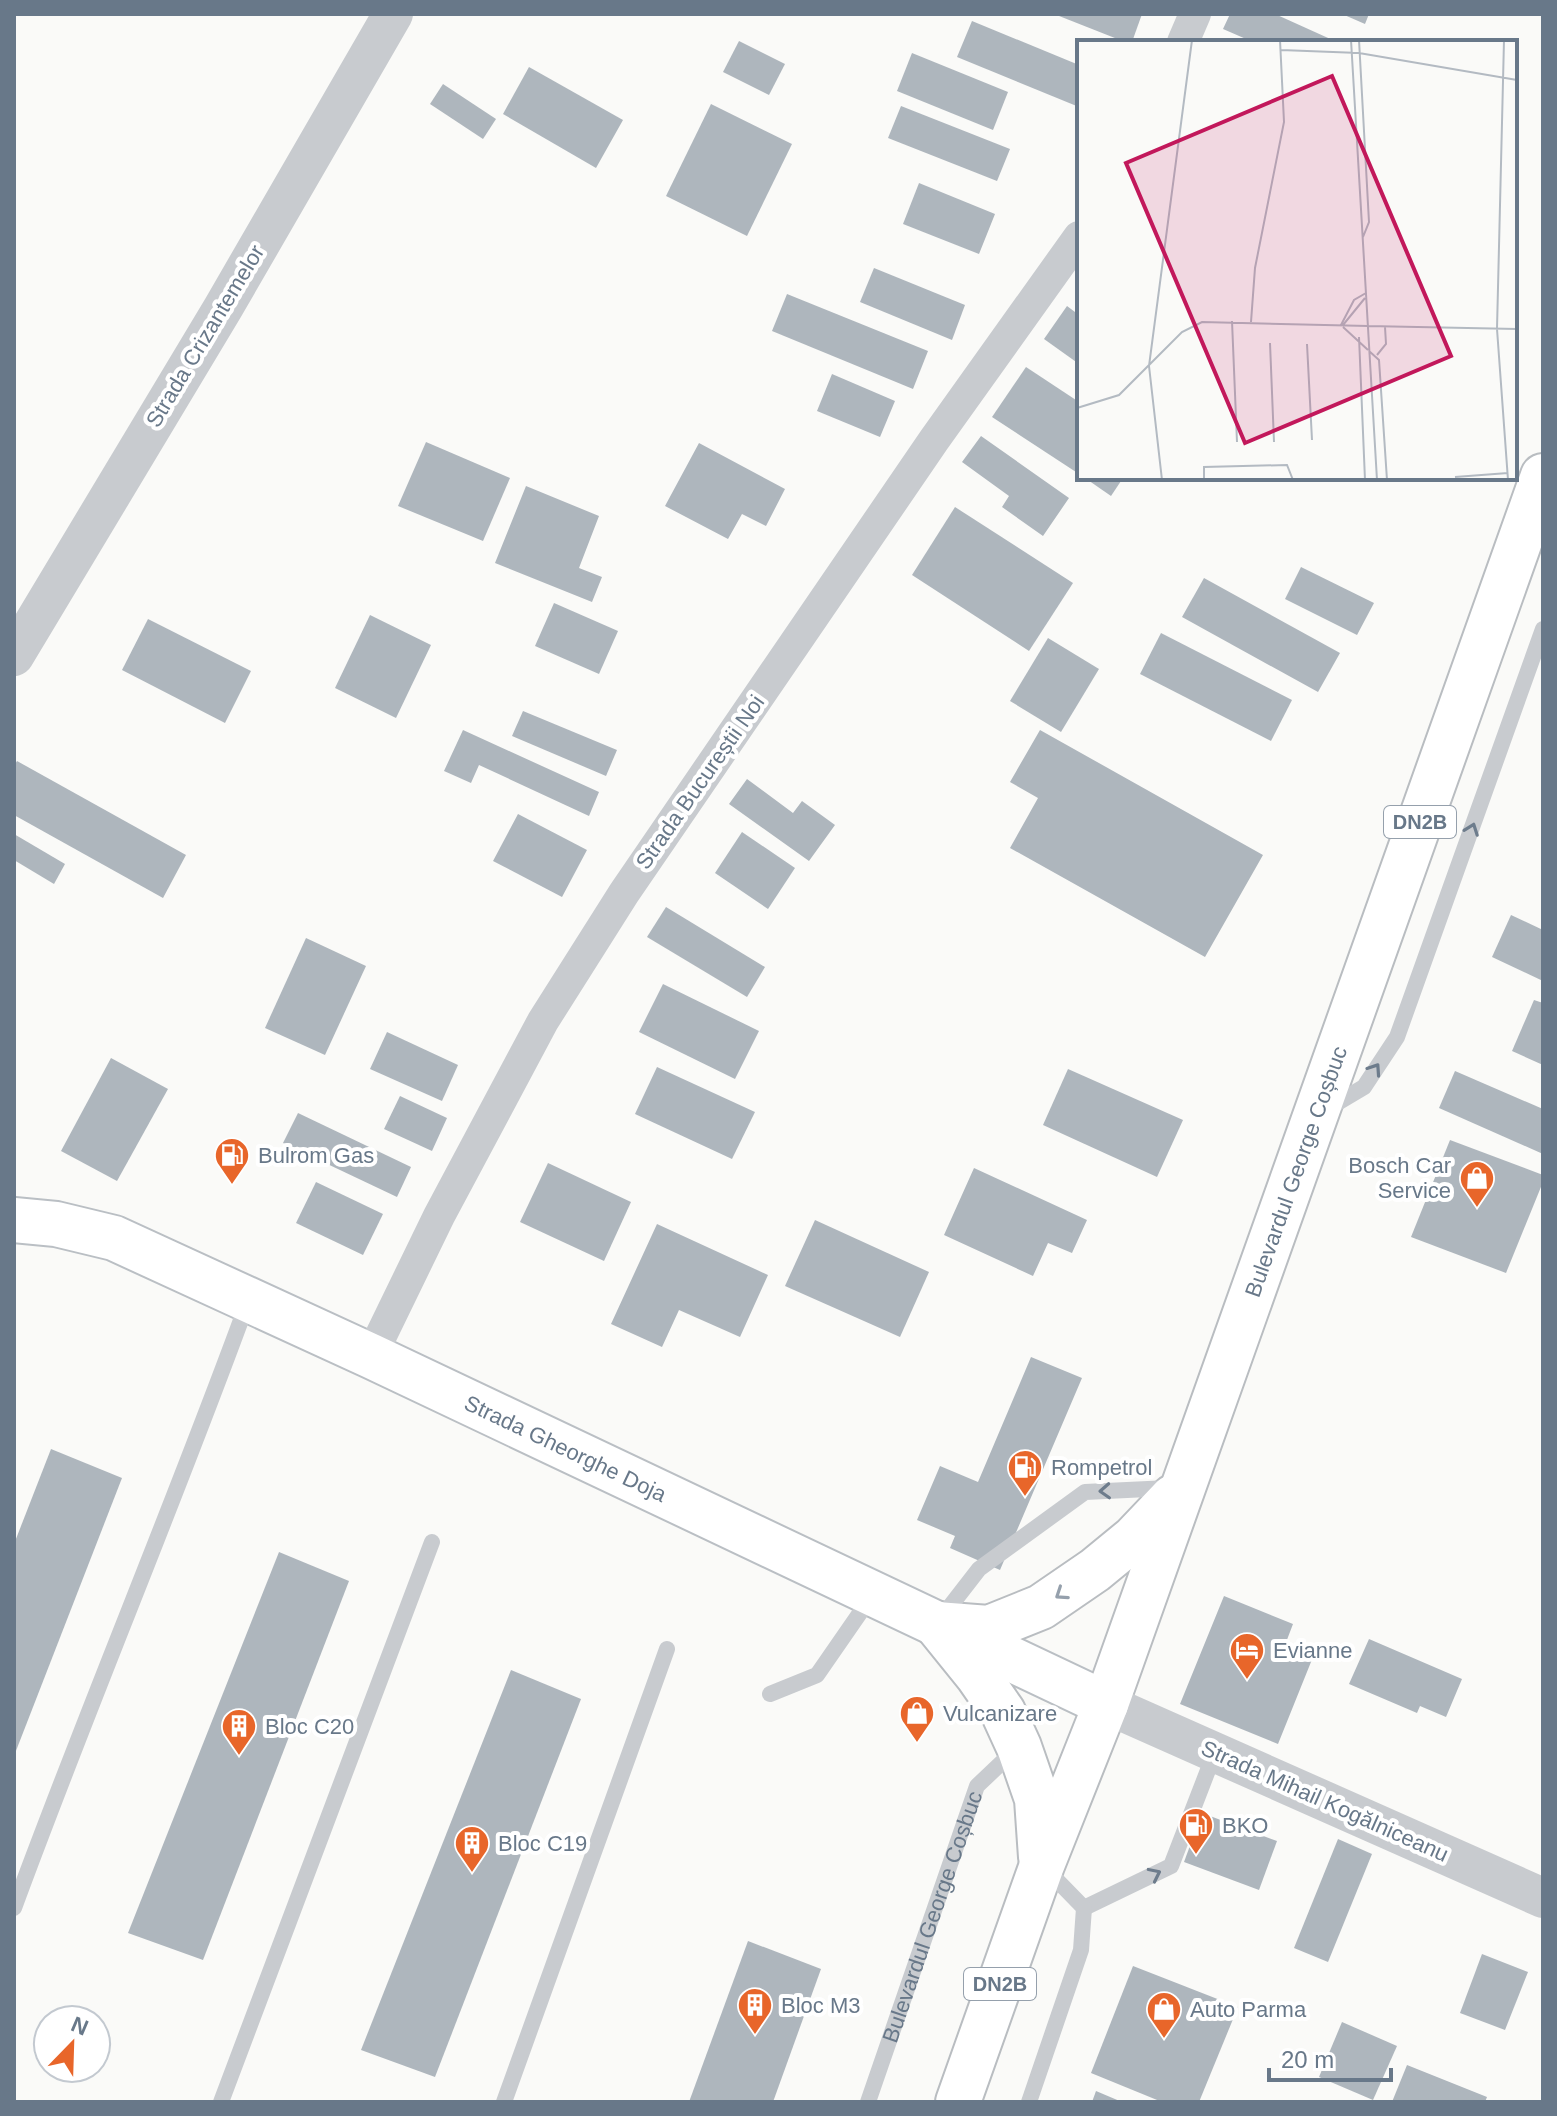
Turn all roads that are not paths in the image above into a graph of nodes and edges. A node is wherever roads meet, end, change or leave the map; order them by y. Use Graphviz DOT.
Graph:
graph roads {
  1 [pos="393,14"];
  2 [pos="1195,14"];
  3 [pos="1184,40"];
  4 [pos="1077,240"];
  5 [pos="1543,476"];
  6 [pos="1534,531"];
  7 [pos="1543,629"];
  8 [pos="14,656"];
  9 [pos="1315,1116"];
  10 [pos="14,1220"];
  11 [pos="248,1301"];
  12 [pos="371,1356"];
  13 [pos="1183,1487"];
  14 [pos="432,1542"];
  15 [pos="873,1595"];
  16 [pos="936,1624"];
  17 [pos="667,1649"];
  18 [pos="770,1694"];
  19 [pos="1106,1704"];
  20 [pos="1019,1747"];
  21 [pos="1215,1752"];
  22 [pos="1042,1865"];
  23 [pos="1543,1898"];
  24 [pos="14,1908"];
  25 [pos="1084,1908"];
  26 [pos="221,2102"];
  27 [pos="504,2102"];
  28 [pos="868,2102"];
  29 [pos="958,2102"];
  30 [pos="1029,2102"];
  1 -- 8 [label="street, Strada Crizantemelor"];
  2 -- 3 [label="street"];
  4 -- 12 [label="street, Strada Bucureștii Noi"];
  5 -- 6 [label="main road, Bulevardul George Coșbuc / DN2B"];
  6 -- 9 [label="main road, Bulevardul George Coșbuc / DN2B"];
  9 -- 7 [label="lane, one-way"];
  9 -- 13 [label="main road, Bulevardul George Coșbuc / DN2B"];
  10 -- 11 [label="main road, Strada Gheorghe Doja"];
  11 -- 12 [label="main road, Strada Gheorghe Doja"];
  11 -- 24 [label="lane"];
  12 -- 15 [label="main road, Strada Gheorghe Doja"];
  13 -- 16 [label="main road, one-way"];
  13 -- 16 [label="lane, one-way"];
  13 -- 19 [label="main road, Bulevardul George Coșbuc / DN2B"];
  14 -- 26 [label="lane"];
  15 -- 16 [label="main road, Strada Gheorghe Doja"];
  15 -- 18 [label="lane"];
  16 -- 19 [label="main road, Strada Gheorghe Doja"];
  16 -- 20 [label="main road"];
  17 -- 27 [label="lane"];
  19 -- 21 [label="street, Strada Mihail Kogălniceanu"];
  19 -- 22 [label="main road, Bulevardul George Coșbuc / DN2B"];
  20 -- 22 [label="main road"];
  20 -- 28 [label="lane, Bulevardul George Coșbuc"];
  21 -- 23 [label="street, Strada Mihail Kogălniceanu"];
  25 -- 21 [label="lane, one-way"];
  22 -- 25 [label="lane"];
  22 -- 29 [label="main road, Bulevardul George Coșbuc / DN2B"];
  25 -- 30 [label="lane"];
}
